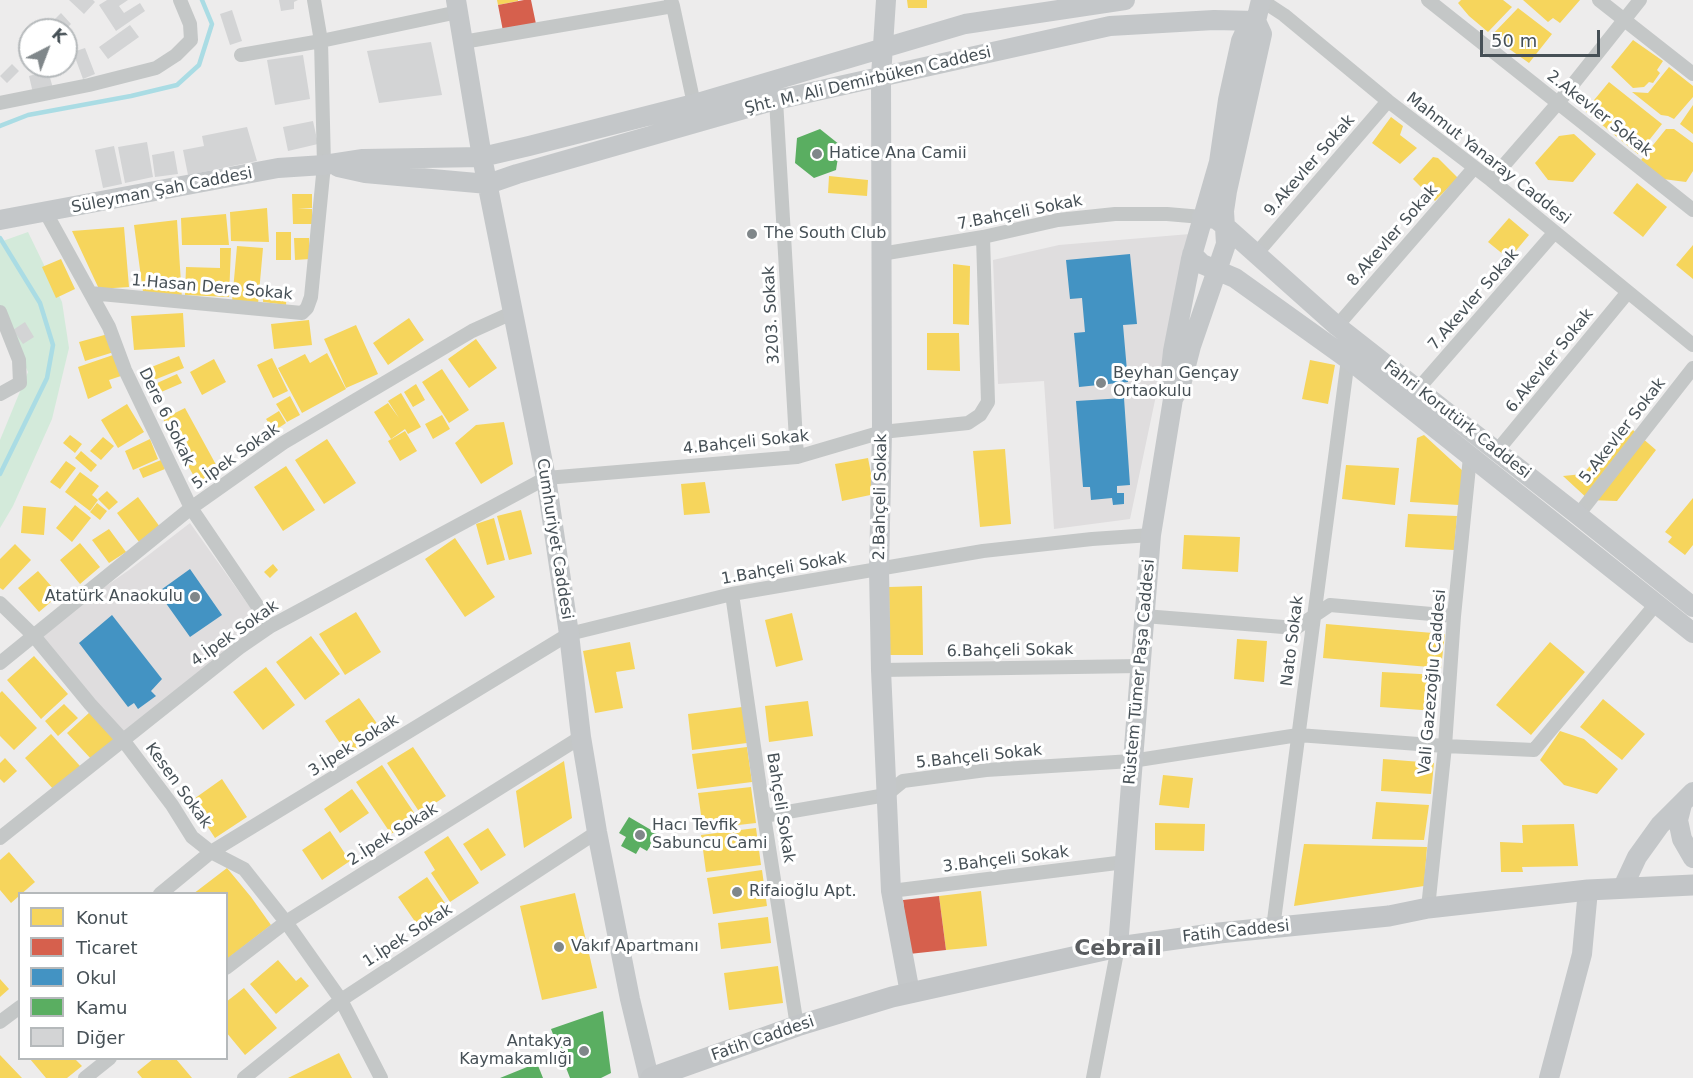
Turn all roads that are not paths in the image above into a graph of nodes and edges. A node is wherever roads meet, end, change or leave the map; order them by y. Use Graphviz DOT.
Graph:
graph roads {
  1 [pos="180,0"];
  2 [pos="314,0"];
  3 [pos="886,0"];
  4 [pos="1125,0"];
  5 [pos="1261,0"];
  6 [pos="1428,0"];
  7 [pos="1599,0"];
  8 [pos="1640,0"];
  9 [pos="672,3"];
  10 [pos="457,6"];
  11 [pos="1624,20"];
  12 [pos="1256,21"];
  13 [pos="321,41"];
  14 [pos="463,42"];
  15 [pos="884,49"];
  16 [pos="241,55"];
  17 [pos="1693,74"];
  18 [pos="881,76"];
  19 [pos="776,100"];
  20 [pos="1388,101"];
  21 [pos="0,103"];
  22 [pos="1558,103"];
  23 [pos="694,104"];
  24 [pos="482,157"];
  25 [pos="324,165"];
  26 [pos="1474,168"];
  27 [pos="1491,180"];
  28 [pos="488,184"];
  29 [pos="1693,210"];
  30 [pos="46,213"];
  31 [pos="1202,217"];
  32 [pos="0,220"];
  33 [pos="1226,226"];
  34 [pos="1554,233"];
  35 [pos="983,237"];
  36 [pos="1257,253"];
  37 [pos="881,254"];
  38 [pos="1192,254"];
  39 [pos="1217,270"];
  40 [pos="1628,292"];
  41 [pos="90,293"];
  42 [pos="0,312"];
  43 [pos="514,312"];
  44 [pos="1337,326"];
  45 [pos="1693,345"];
  46 [pos="1348,359"];
  47 [pos="1693,368"];
  48 [pos="1418,389"];
  49 [pos="0,393"];
  50 [pos="1173,399"];
  51 [pos="882,432"];
  52 [pos="1497,451"];
  53 [pos="797,457"];
  54 [pos="1470,457"];
  55 [pos="546,478"];
  56 [pos="191,508"];
  57 [pos="1578,514"];
  58 [pos="1151,535"];
  59 [pos="879,570"];
  60 [pos="732,594"];
  61 [pos="0,603"];
  62 [pos="1656,604"];
  63 [pos="1693,607"];
  64 [pos="1144,616"];
  65 [pos="1454,616"];
  66 [pos="1313,618"];
  67 [pos="271,626"];
  68 [pos="1693,633"];
  69 [pos="569,634"];
  70 [pos="34,636"];
  71 [pos="0,663"];
  72 [pos="1140,666"];
  73 [pos="881,670"];
  74 [pos="1298,735"];
  75 [pos="581,737"];
  76 [pos="123,740"];
  77 [pos="1445,746"];
  78 [pos="1132,761"];
  79 [pos="886,795"];
  80 [pos="1688,798"];
  81 [pos="764,816"];
  82 [pos="597,832"];
  83 [pos="0,838"];
  84 [pos="211,852"];
  85 [pos="1693,858"];
  86 [pos="1125,862"];
  87 [pos="1693,885"];
  88 [pos="1623,887"];
  89 [pos="1588,890"];
  90 [pos="891,891"];
  91 [pos="162,892"];
  92 [pos="1428,908"];
  93 [pos="286,922"];
  94 [pos="1273,928"];
  95 [pos="1118,947"];
  96 [pos="228,966"];
  97 [pos="910,993"];
  98 [pos="341,1000"];
  99 [pos="18,1008"];
  100 [pos="0,1022"];
  101 [pos="797,1026"];
  102 [pos="109,1060"];
  103 [pos="85,1078"];
  104 [pos="244,1078"];
  105 [pos="381,1078"];
  106 [pos="650,1078"];
  107 [pos="1093,1078"];
  108 [pos="1549,1078"];
  1 -- 21 [label="street"];
  2 -- 13 [label="street, 1.Hasan Dere Sokak"];
  3 -- 15 [label="street, 2.Bahçeli Sokak"];
  4 -- 15 [label="street, Şht. M. Ali Demirbüken Caddesi"];
  5 -- 12 [label="street, Rüstem Tümer Paşa Caddesi"];
  5 -- 20 [label="street, Mahmut Yanaray Caddesi"];
  6 -- 22 [label="street, 2.Akevler Sokak"];
  7 -- 11 [label="street"];
  8 -- 11 [label="street"];
  9 -- 14 [label="street"];
  9 -- 23 [label="street"];
  10 -- 13 [label="street"];
  10 -- 14 [label="street, Cumhuriyet Caddesi"];
  11 -- 17 [label="street"];
  11 -- 22 [label="street"];
  12 -- 18 [label="street, Şht. M. Ali Demirbüken Caddesi"];
  12 -- 31 [label="street, Rüstem Tümer Paşa Caddesi"];
  12 -- 33 [label="street, Rüstem Tümer Paşa Caddesi"];
  13 -- 16 [label="street"];
  13 -- 25 [label="street, 1.Hasan Dere Sokak"];
  14 -- 24 [label="street, Cumhuriyet Caddesi"];
  15 -- 18 [label="street, 2.Bahçeli Sokak"];
  15 -- 23 [label="street, Şht. M. Ali Demirbüken Caddesi"];
  18 -- 19 [label="street, Şht. M. Ali Demirbüken Caddesi"];
  18 -- 37 [label="street, 2.Bahçeli Sokak"];
  19 -- 28 [label="street, Şht. M. Ali Demirbüken Caddesi"];
  19 -- 53 [label="street, 3203. Sokak"];
  20 -- 26 [label="street, Mahmut Yanaray Caddesi"];
  20 -- 36 [label="street, 9.Akevler Sokak"];
  22 -- 27 [label="street"];
  22 -- 29 [label="street, 2.Akevler Sokak"];
  23 -- 24 [label="street, Şht. M. Ali Demirbüken Caddesi"];
  24 -- 25 [label="street, Süleyman Şah Caddesi"];
  24 -- 28 [label="street, Cumhuriyet Caddesi"];
  25 -- 28 [label="street, Süleyman Şah Caddesi"];
  25 -- 30 [label="street, Süleyman Şah Caddesi"];
  25 -- 41 [label="street, 1.Hasan Dere Sokak"];
  26 -- 27 [label="street, Mahmut Yanaray Caddesi"];
  26 -- 44 [label="street, 8.Akevler Sokak"];
  27 -- 34 [label="street, Mahmut Yanaray Caddesi"];
  28 -- 43 [label="street, Cumhuriyet Caddesi"];
  30 -- 32 [label="street, Süleyman Şah Caddesi"];
  30 -- 41 [label="street, Dere 6 Sokak"];
  31 -- 33 [label="street"];
  31 -- 35 [label="street, 7.Bahçeli Sokak"];
  31 -- 38 [label="street, Rüstem Tümer Paşa Caddesi"];
  33 -- 36 [label="street, Fahri Korutürk Caddesi"];
  33 -- 39 [label="street, Rüstem Tümer Paşa Caddesi"];
  34 -- 40 [label="street, Mahmut Yanaray Caddesi"];
  34 -- 48 [label="street, 7.Akevler Sokak"];
  35 -- 37 [label="street, 7.Bahçeli Sokak"];
  35 -- 51 [label="street, 4.Bahçeli Sokak"];
  36 -- 44 [label="street, Fahri Korutürk Caddesi"];
  37 -- 51 [label="street, 2.Bahçeli Sokak"];
  38 -- 39 [label="street, Fahri Korutürk Caddesi"];
  38 -- 50 [label="street, Rüstem Tümer Paşa Caddesi"];
  39 -- 46 [label="street, Fahri Korutürk Caddesi"];
  39 -- 50 [label="street, Rüstem Tümer Paşa Caddesi"];
  40 -- 45 [label="street, Mahmut Yanaray Caddesi"];
  40 -- 52 [label="street, 6.Akevler Sokak"];
  41 -- 56 [label="street, Dere 6 Sokak"];
  42 -- 49 [label="street"];
  43 -- 55 [label="street, Cumhuriyet Caddesi"];
  43 -- 56 [label="street, 5.İpek Sokak"];
  44 -- 48 [label="street, Fahri Korutürk Caddesi"];
  46 -- 54 [label="street, Fahri Korutürk Caddesi"];
  46 -- 66 [label="street, Nato Sokak"];
  47 -- 57 [label="street, 5.Akevler Sokak"];
  48 -- 52 [label="street, Fahri Korutürk Caddesi"];
  50 -- 58 [label="street, Rüstem Tümer Paşa Caddesi"];
  51 -- 53 [label="street, 4.Bahçeli Sokak"];
  51 -- 59 [label="street, 2.Bahçeli Sokak"];
  52 -- 57 [label="street, Fahri Korutürk Caddesi"];
  53 -- 55 [label="street, 4.Bahçeli Sokak"];
  54 -- 62 [label="street, Fahri Korutürk Caddesi"];
  54 -- 65 [label="street, Vali Gazezoğlu Caddesi"];
  55 -- 67 [label="street, 4.İpek Sokak"];
  55 -- 69 [label="street, Cumhuriyet Caddesi"];
  56 -- 67 [label="street, Dere 6 Sokak"];
  56 -- 70 [label="street, 5.İpek Sokak"];
  57 -- 63 [label="street, Fahri Korutürk Caddesi"];
  58 -- 59 [label="street, 1.Bahçeli Sokak"];
  58 -- 64 [label="street, Rüstem Tümer Paşa Caddesi"];
  59 -- 60 [label="street, 1.Bahçeli Sokak"];
  59 -- 73 [label="street, 2.Bahçeli Sokak"];
  60 -- 69 [label="street, 1.Bahçeli Sokak"];
  60 -- 81 [label="street, Bahçeli Sokak"];
  61 -- 70 [label="street, Kesen Sokak"];
  62 -- 68 [label="street, Fahri Korutürk Caddesi"];
  62 -- 77 [label="street, 5.Bahçeli Sokak"];
  64 -- 66 [label="street"];
  64 -- 72 [label="street, Rüstem Tümer Paşa Caddesi"];
  65 -- 66 [label="street"];
  65 -- 77 [label="street, Vali Gazezoğlu Caddesi"];
  66 -- 74 [label="street, Nato Sokak"];
  67 -- 76 [label="street, 4.İpek Sokak"];
  69 -- 75 [label="street, Cumhuriyet Caddesi"];
  69 -- 84 [label="street, 3.İpek Sokak"];
  70 -- 71 [label="street, 5.İpek Sokak"];
  70 -- 76 [label="street, Kesen Sokak"];
  72 -- 73 [label="street, 6.Bahçeli Sokak"];
  72 -- 78 [label="street, Rüstem Tümer Paşa Caddesi"];
  73 -- 79 [label="street, 2.Bahçeli Sokak"];
  74 -- 77 [label="street, 5.Bahçeli Sokak"];
  74 -- 78 [label="street, 5.Bahçeli Sokak"];
  74 -- 94 [label="street, Nato Sokak"];
  75 -- 82 [label="street, Cumhuriyet Caddesi"];
  75 -- 93 [label="street, 2.İpek Sokak"];
  76 -- 83 [label="street, 4.İpek Sokak"];
  76 -- 84 [label="street, Kesen Sokak"];
  77 -- 92 [label="street, Vali Gazezoğlu Caddesi"];
  78 -- 79 [label="street, 5.Bahçeli Sokak"];
  78 -- 86 [label="street, Rüstem Tümer Paşa Caddesi"];
  79 -- 81 [label="street, 5.Bahçeli Sokak"];
  79 -- 90 [label="street, 2.Bahçeli Sokak"];
  80 -- 85 [label="street"];
  80 -- 88 [label="street"];
  81 -- 101 [label="street, Bahçeli Sokak"];
  82 -- 98 [label="street, 1.İpek Sokak"];
  82 -- 106 [label="street, Cumhuriyet Caddesi"];
  84 -- 91 [label="street, 3.İpek Sokak"];
  84 -- 93 [label="street, Kesen Sokak"];
  86 -- 90 [label="street, 3.Bahçeli Sokak"];
  86 -- 95 [label="street, Rüstem Tümer Paşa Caddesi"];
  87 -- 88 [label="main road, Fatih Caddesi"];
  88 -- 89 [label="main road, Fatih Caddesi"];
  89 -- 92 [label="main road, Fatih Caddesi"];
  89 -- 108 [label="street"];
  90 -- 97 [label="street, 2.Bahçeli Sokak"];
  92 -- 94 [label="main road, Fatih Caddesi"];
  93 -- 96 [label="street, 2.İpek Sokak"];
  93 -- 98 [label="street, Kesen Sokak"];
  94 -- 95 [label="main road, Fatih Caddesi"];
  95 -- 97 [label="main road, Fatih Caddesi"];
  95 -- 107 [label="street"];
  97 -- 101 [label="main road, Fatih Caddesi"];
  98 -- 104 [label="street, 1.İpek Sokak"];
  98 -- 105 [label="street, Kesen Sokak"];
  99 -- 100 [label="street"];
  101 -- 106 [label="main road, Fatih Caddesi"];
  102 -- 103 [label="street"];
}
